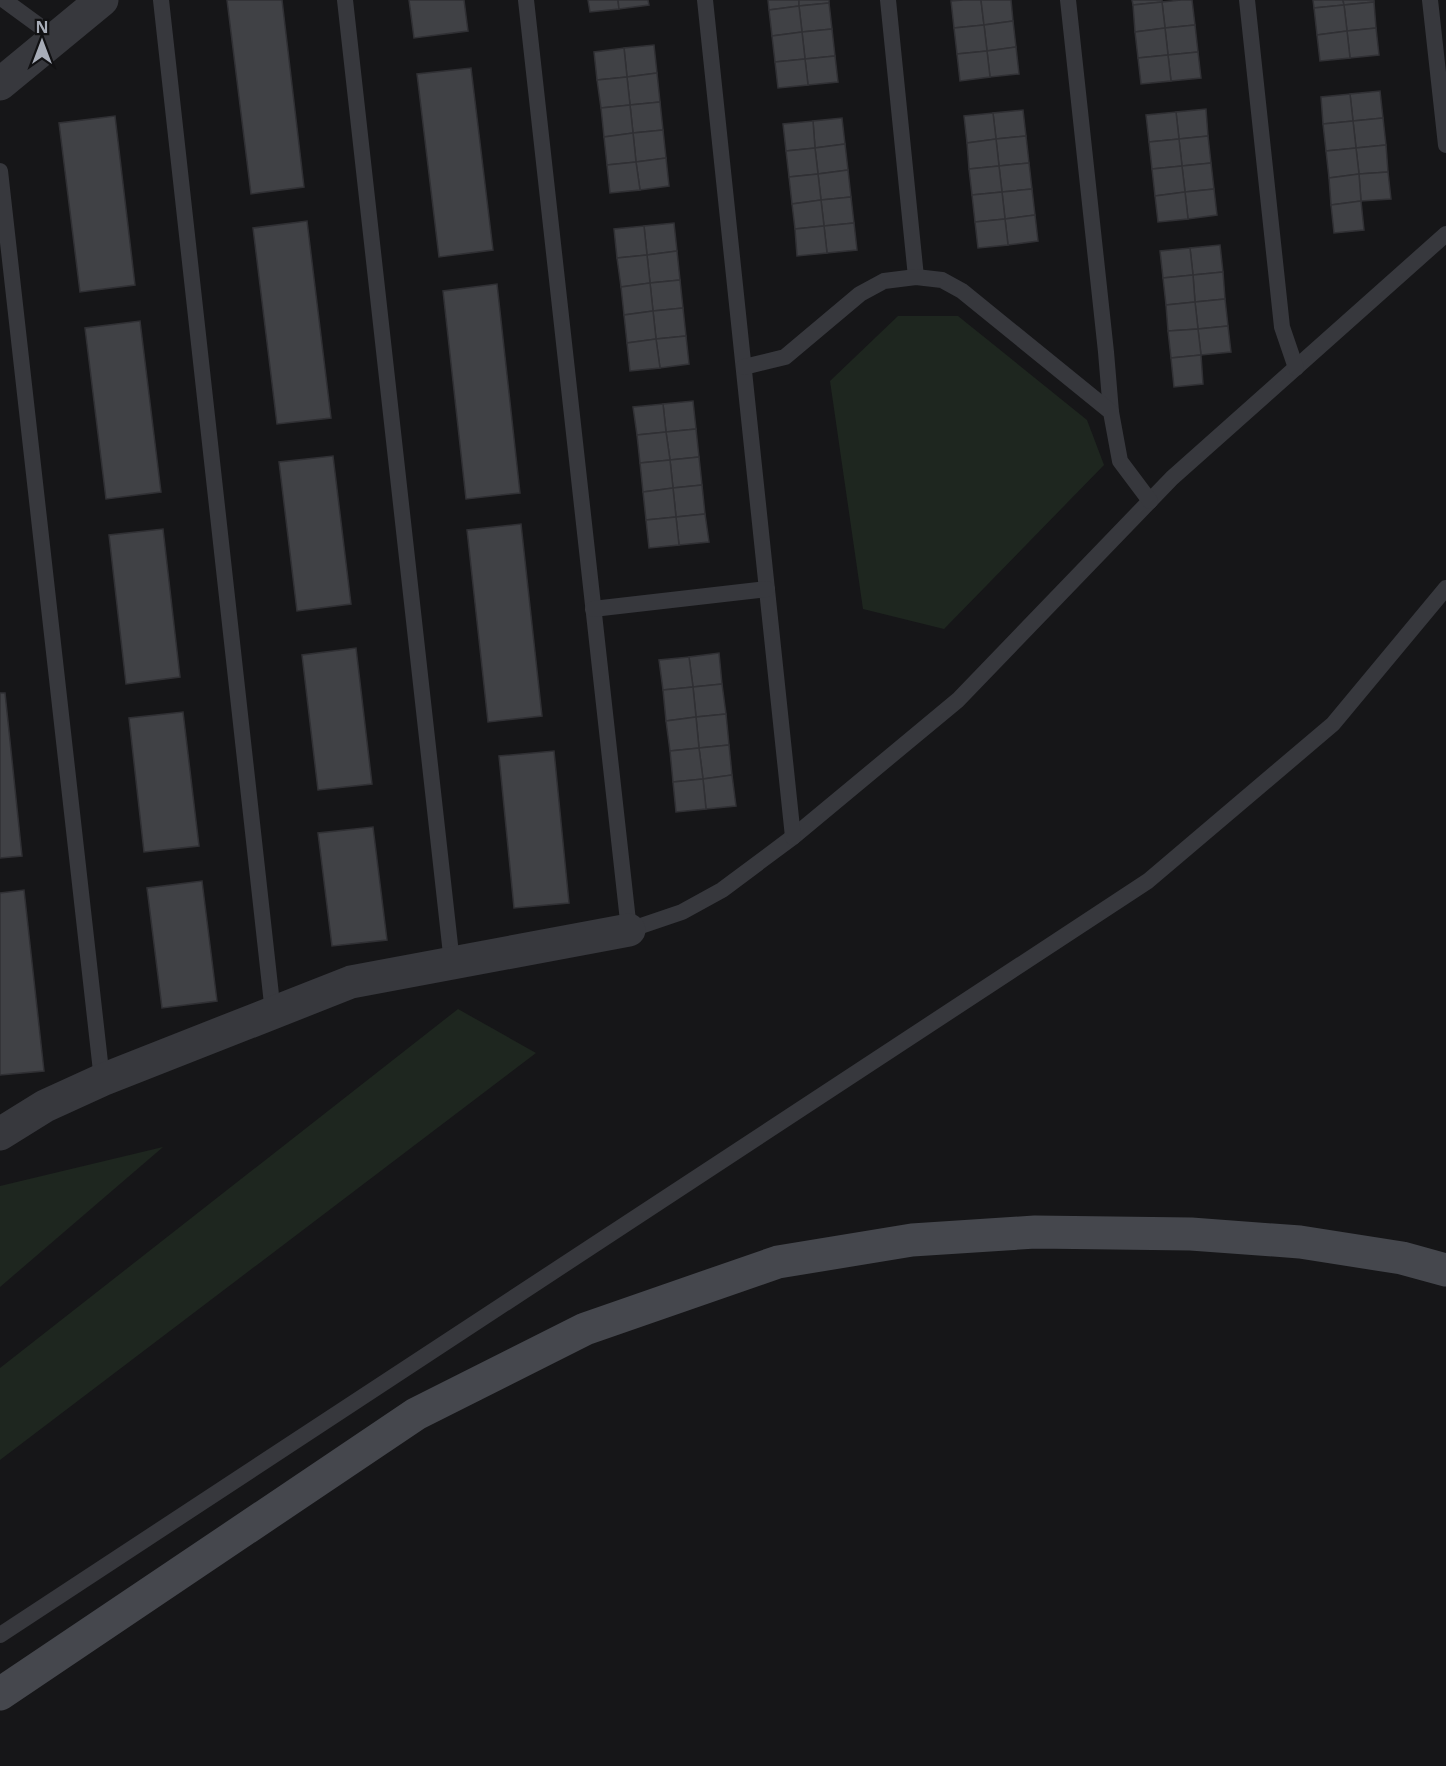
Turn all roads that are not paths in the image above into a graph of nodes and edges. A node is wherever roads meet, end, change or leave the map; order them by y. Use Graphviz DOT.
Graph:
graph roads {
  1 [pos="4,0"];
  2 [pos="102,0"];
  3 [pos="161,0"];
  4 [pos="345,0"];
  5 [pos="526,0"];
  6 [pos="705,0"];
  7 [pos="888,0"];
  8 [pos="1068,0"];
  9 [pos="1247,0"];
  10 [pos="1430,0"];
  11 [pos="56,38"];
  12 [pos="0,84"];
  13 [pos="1446,145"];
  14 [pos="0,171"];
  15 [pos="1446,234"];
  16 [pos="916,277"];
  17 [pos="744,367"];
  18 [pos="1296,368"];
  19 [pos="1111,412"];
  20 [pos="1150,501"];
  21 [pos="1446,588"];
  22 [pos="767,589"];
  23 [pos="594,609"];
  24 [pos="793,837"];
  25 [pos="629,930"];
  26 [pos="452,963"];
  27 [pos="273,1013"];
  28 [pos="102,1080"];
  29 [pos="0,1134"];
  30 [pos="1446,1270"];
  31 [pos="0,1635"];
  32 [pos="0,1694"];
  1 -- 11 [label="lane"];
  2 -- 11 [label="street"];
  3 -- 27 [label="lane"];
  4 -- 26 [label="lane"];
  5 -- 23 [label="lane"];
  6 -- 17 [label="lane"];
  7 -- 16 [label="lane"];
  8 -- 19 [label="lane"];
  9 -- 18 [label="lane"];
  10 -- 13 [label="lane"];
  11 -- 12 [label="street"];
  14 -- 28 [label="lane"];
  15 -- 18 [label="lane"];
  16 -- 17 [label="lane"];
  16 -- 19 [label="lane"];
  17 -- 22 [label="lane"];
  18 -- 20 [label="lane"];
  19 -- 20 [label="lane"];
  20 -- 24 [label="lane"];
  21 -- 31 [label="lane"];
  22 -- 23 [label="lane"];
  22 -- 24 [label="lane"];
  23 -- 25 [label="lane"];
  24 -- 25 [label="lane"];
  25 -- 26 [label="street"];
  26 -- 27 [label="street"];
  27 -- 28 [label="street"];
  28 -- 29 [label="street"];
  30 -- 32 [label="main road"];
}
